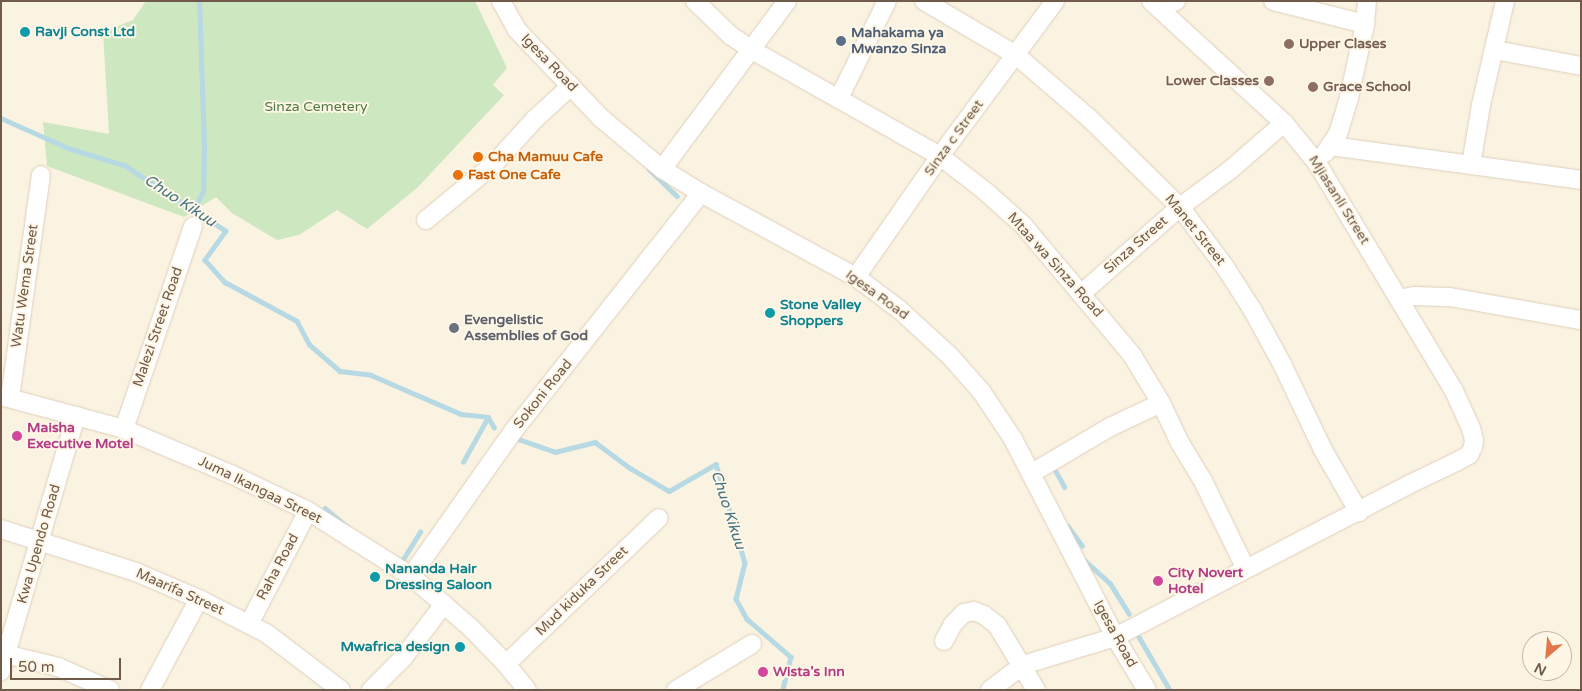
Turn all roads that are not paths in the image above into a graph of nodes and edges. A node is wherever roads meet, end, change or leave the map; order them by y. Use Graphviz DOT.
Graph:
graph roads {
  1 [pos="501,1"];
  2 [pos="695,1"];
  3 [pos="787,1"];
  4 [pos="887,1"];
  5 [pos="924,1"];
  6 [pos="1055,1"];
  7 [pos="1176,1"];
  8 [pos="1273,1"];
  9 [pos="1367,1"];
  10 [pos="1505,1"];
  11 [pos="1157,3"];
  12 [pos="1365,24"];
  13 [pos="752,50"];
  14 [pos="1495,50"];
  15 [pos="1016,55"];
  16 [pos="1581,66"];
  17 [pos="571,86"];
  18 [pos="839,98"];
  19 [pos="1284,123"];
  20 [pos="1332,146"];
  21 [pos="940,156"];
  22 [pos="1317,163"];
  23 [pos="1471,165"];
  24 [pos="662,169"];
  25 [pos="41,175"];
  26 [pos="1581,180"];
  27 [pos="701,193"];
  28 [pos="1180,206"];
  29 [pos="426,220"];
  30 [pos="192,226"];
  31 [pos="856,277"];
  32 [pos="1082,293"];
  33 [pos="1399,299"];
  34 [pos="1581,320"];
  35 [pos="6,397"];
  36 [pos="1161,403"];
  37 [pos="76,416"];
  38 [pos="124,429"];
  39 [pos="1032,473"];
  40 [pos="308,511"];
  41 [pos="1360,512"];
  42 [pos="659,518"];
  43 [pos="1,529"];
  44 [pos="40,541"];
  45 [pos="1246,569"];
  46 [pos="411,576"];
  47 [pos="199,599"];
  48 [pos="444,604"];
  49 [pos="249,624"];
  50 [pos="1115,637"];
  51 [pos="944,641"];
  52 [pos="752,644"];
  53 [pos="4,653"];
  54 [pos="506,664"];
  55 [pos="1023,666"];
  56 [pos="1,671"];
  57 [pos="110,690"];
  58 [pos="150,690"];
  59 [pos="341,690"];
  60 [pos="371,690"];
  61 [pos="527,690"];
  62 [pos="676,690"];
  63 [pos="990,690"];
  64 [pos="1036,690"];
  65 [pos="1147,690"];
  1 -- 17 [label="street, Igesa Road"];
  2 -- 13 [label="street, Mtaa wa Sinza Road"];
  3 -- 13 [label="street"];
  4 -- 18 [label="street"];
  5 -- 15 [label="street, Manet Street"];
  6 -- 15 [label="street, Sinza c Street"];
  7 -- 11 [label="street"];
  8 -- 12 [label="street"];
  9 -- 12 [label="street"];
  10 -- 14 [label="street"];
  11 -- 19 [label="street, Mjiasanli Street"];
  12 -- 20 [label="street"];
  13 -- 18 [label="street, Mtaa wa Sinza Road"];
  13 -- 24 [label="street"];
  14 -- 16 [label="street"];
  14 -- 23 [label="street"];
  15 -- 21 [label="street, Sinza c Street"];
  15 -- 28 [label="street, Manet Street"];
  17 -- 24 [label="street, Igesa Road"];
  17 -- 29 [label="street"];
  18 -- 21 [label="street, Mtaa wa Sinza Road"];
  19 -- 22 [label="street, Mjiasanli Street"];
  19 -- 28 [label="street, Sinza Street"];
  20 -- 22 [label="street"];
  20 -- 23 [label="street"];
  21 -- 31 [label="street, Sinza c Street"];
  21 -- 32 [label="street, Mtaa wa Sinza Road"];
  22 -- 33 [label="street, Mjiasanli Street"];
  23 -- 26 [label="street"];
  24 -- 27 [label="street, Igesa Road"];
  25 -- 35 [label="street, Watu Wema Street"];
  27 -- 31 [label="street, Igesa Road"];
  27 -- 46 [label="street, Sokoni Road"];
  28 -- 32 [label="street, Sinza Street"];
  28 -- 41 [label="street, Manet Street"];
  30 -- 38 [label="street, Malezi Street Road"];
  31 -- 39 [label="street, Igesa Road"];
  32 -- 36 [label="street, Mtaa wa Sinza Road"];
  33 -- 34 [label="street"];
  33 -- 41 [label="street, Mjiasanli Street"];
  35 -- 37 [label="street, Juma Ikangaa Street"];
  36 -- 39 [label="street"];
  36 -- 45 [label="street, Mtaa wa Sinza Road"];
  37 -- 38 [label="street, Juma Ikangaa Street"];
  37 -- 44 [label="street, Kwa Upendo Road"];
  38 -- 40 [label="street, Juma Ikangaa Street"];
  39 -- 50 [label="street, Igesa Road"];
  40 -- 46 [label="street, Juma Ikangaa Street"];
  40 -- 49 [label="street, Raha Road"];
  41 -- 45 [label="street"];
  42 -- 54 [label="street, Mud kiduka Street"];
  43 -- 44 [label="street, Maarifa Street"];
  44 -- 47 [label="street, Maarifa Street"];
  44 -- 53 [label="street, Kwa Upendo Road"];
  45 -- 50 [label="street"];
  46 -- 48 [label="street, Juma Ikangaa Street"];
  47 -- 49 [label="street, Maarifa Street"];
  47 -- 58 [label="street"];
  48 -- 54 [label="street, Juma Ikangaa Street"];
  48 -- 60 [label="street"];
  49 -- 59 [label="street, Maarifa Street"];
  50 -- 55 [label="street"];
  50 -- 65 [label="street, Igesa Road"];
  51 -- 55 [label="street"];
  52 -- 62 [label="street"];
  53 -- 56 [label="street, Kwa Upendo Road"];
  53 -- 57 [label="street"];
  54 -- 61 [label="street, Juma Ikangaa Street"];
  55 -- 63 [label="street"];
  55 -- 64 [label="street"];
}
